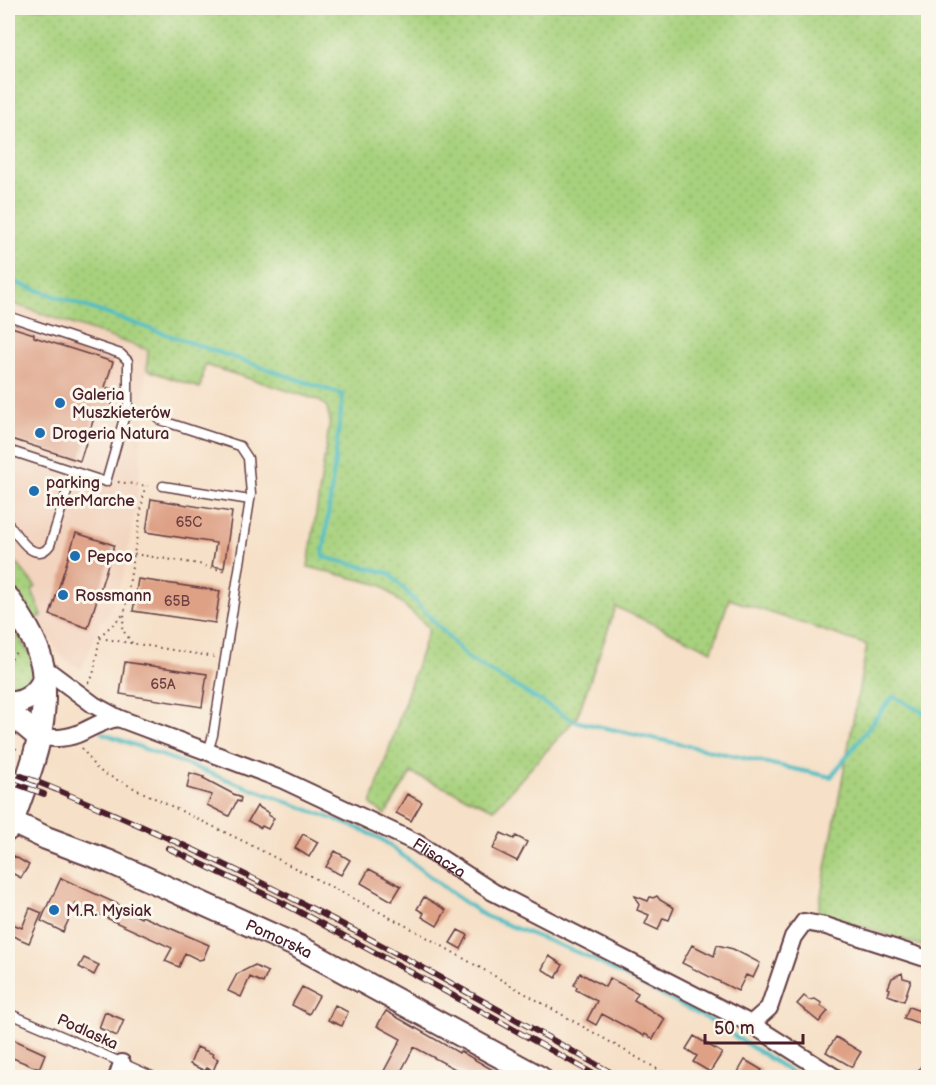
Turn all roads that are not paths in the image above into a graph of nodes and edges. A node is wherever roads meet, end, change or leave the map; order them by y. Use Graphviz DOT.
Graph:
graph roads {
  1 [pos="8,316"];
  2 [pos="160,420"];
  3 [pos="8,450"];
  4 [pos="73,472"];
  5 [pos="163,486"];
  6 [pos="250,500"];
  7 [pos="8,523"];
  8 [pos="8,598"];
  9 [pos="43,673"];
  10 [pos="8,703"];
  11 [pos="8,711"];
  12 [pos="118,718"];
  13 [pos="40,736"];
  14 [pos="208,752"];
  15 [pos="9,824"];
  16 [pos="928,960"];
  17 [pos="8,1013"];
  18 [pos="751,1024"];
  19 [pos="119,1070"];
  20 [pos="928,1072"];
  21 [pos="156,1077"];
  22 [pos="540,1077"];
  23 [pos="836,1077"];
  24 [pos="926,1077"];
  1 -- 4 [label="lane"];
  2 -- 6 [label="lane"];
  3 -- 4 [label="lane"];
  4 -- 7 [label="lane"];
  5 -- 6 [label="lane"];
  6 -- 14 [label="lane"];
  8 -- 9 [label="street"];
  9 -- 10 [label="street"];
  9 -- 12 [label="street, Flisacza"];
  9 -- 13 [label="street"];
  11 -- 13 [label="street"];
  12 -- 13 [label="street"];
  12 -- 14 [label="street, Flisacza"];
  13 -- 15 [label="street"];
  14 -- 18 [label="street, Flisacza"];
  15 -- 22 [label="street, Pomorska"];
  16 -- 18 [label="street"];
  17 -- 19 [label="lane, Podlaska"];
  18 -- 23 [label="street, Flisacza"];
  19 -- 21 [label="lane, Podlaska"];
  20 -- 24 [label="street"];
}
